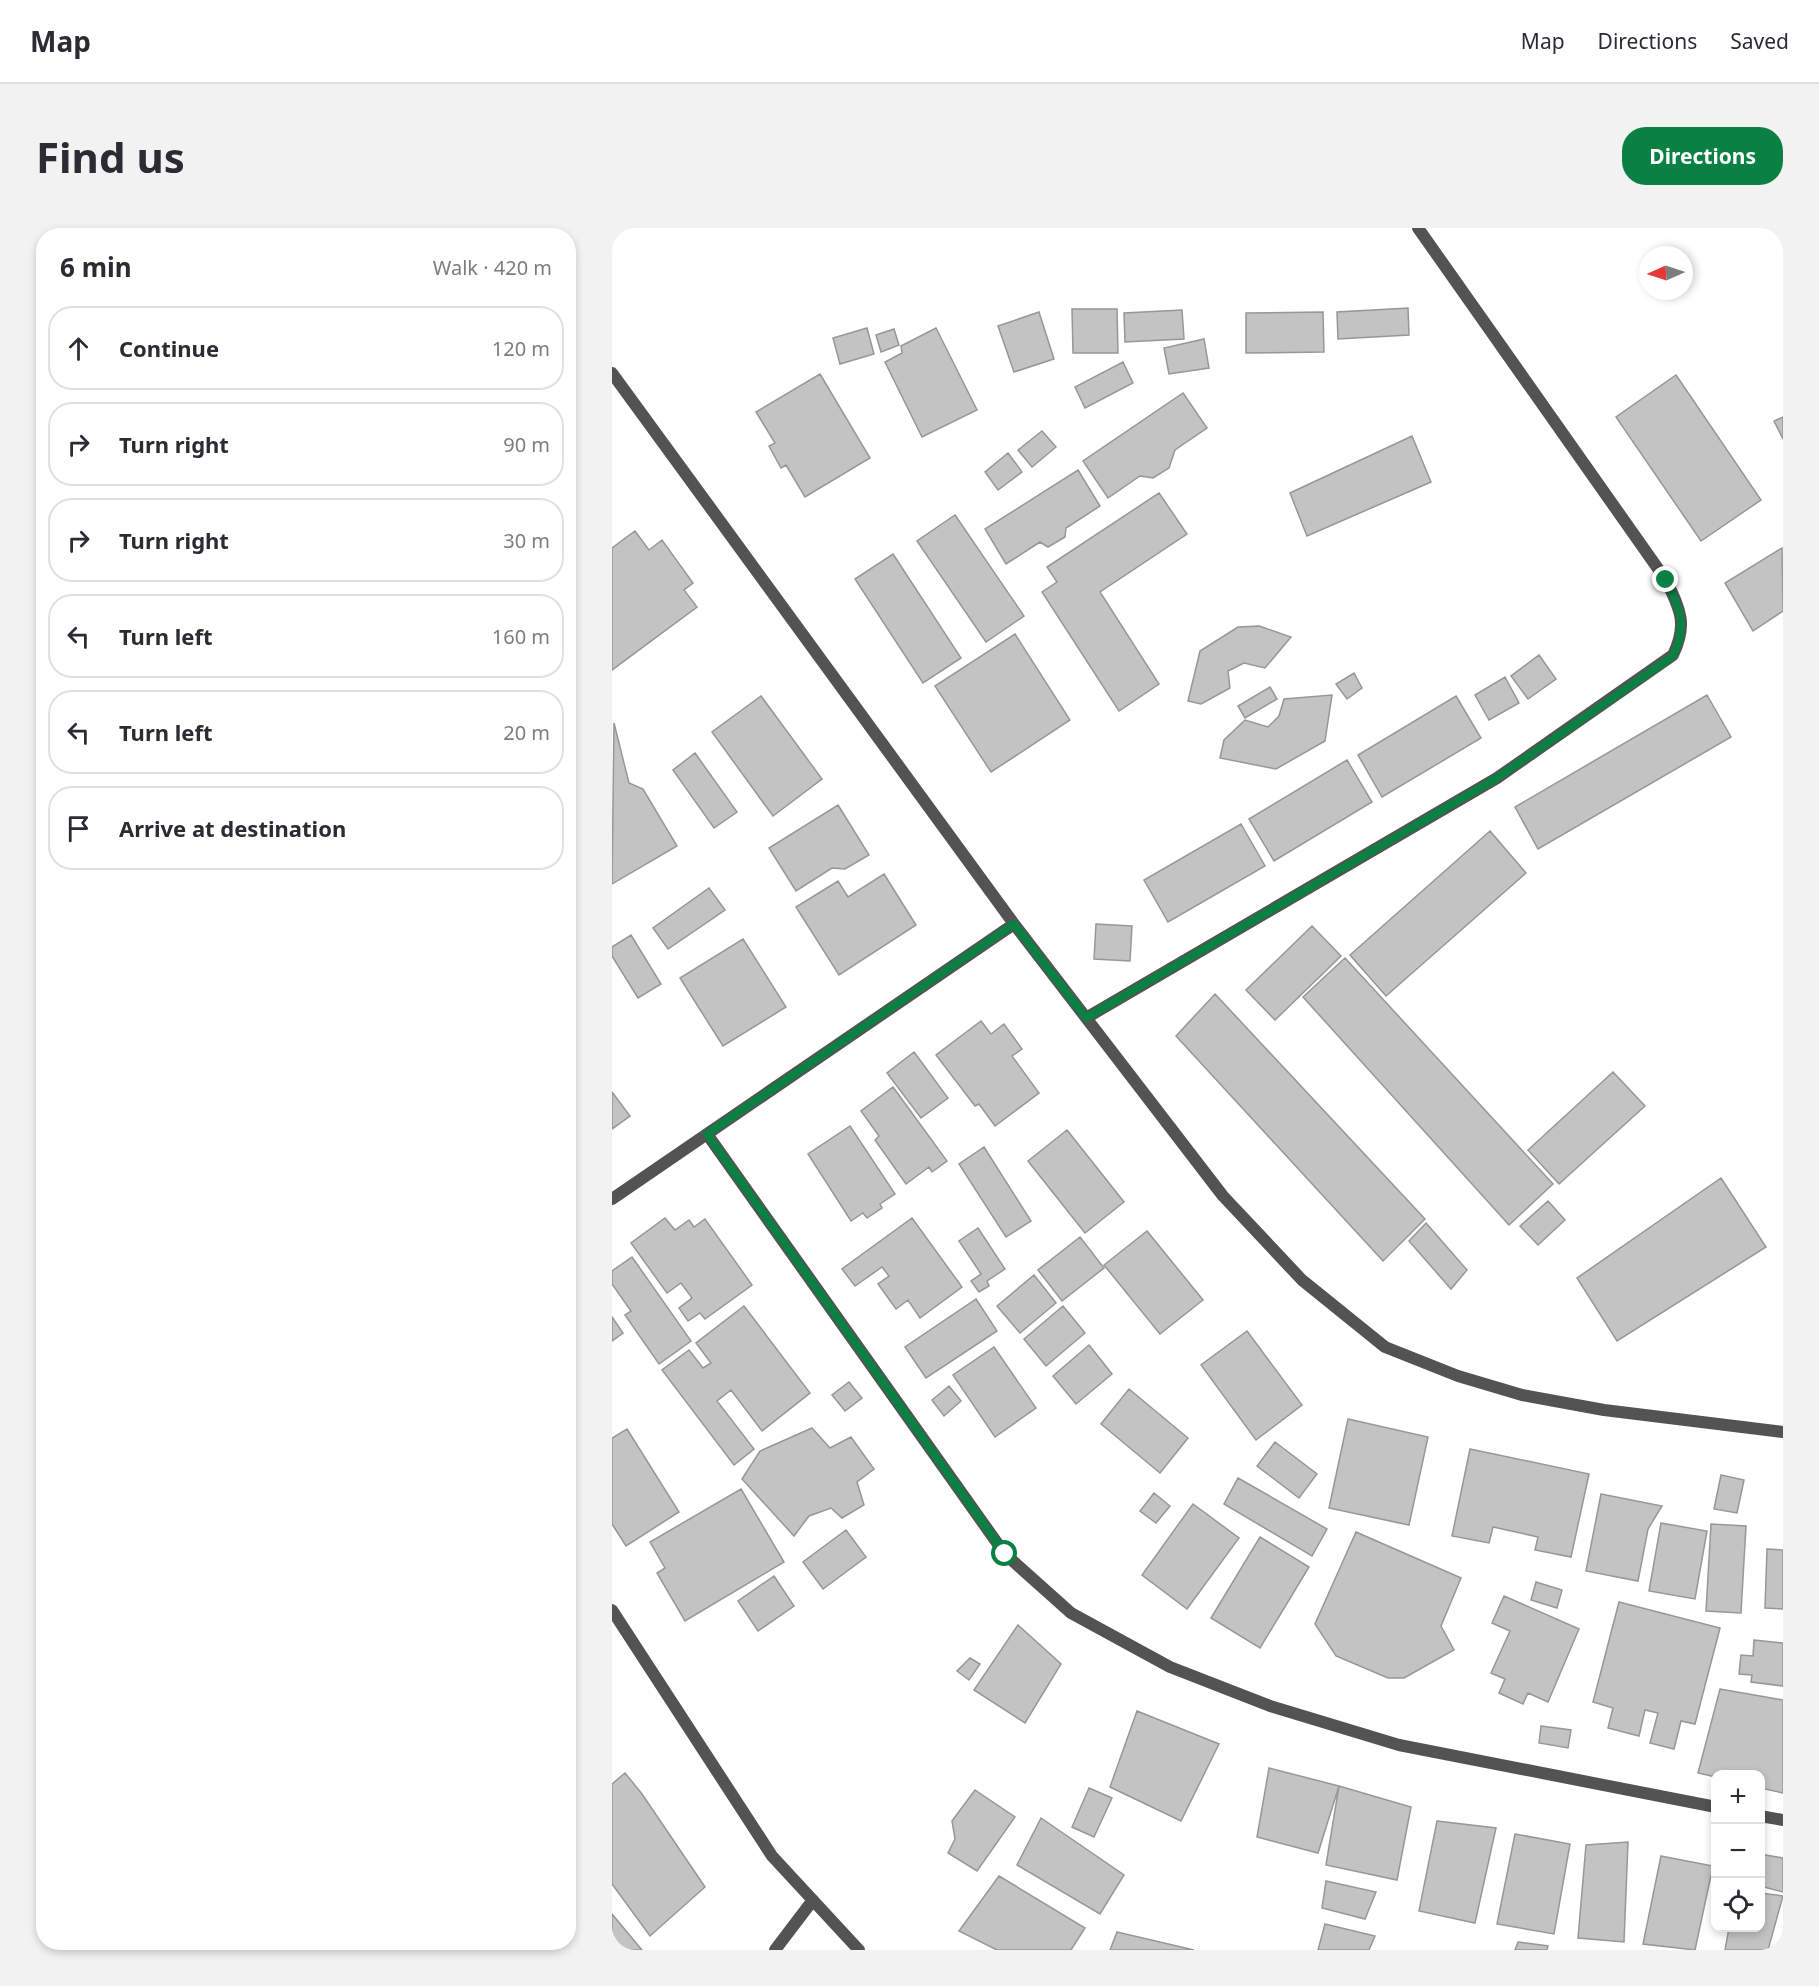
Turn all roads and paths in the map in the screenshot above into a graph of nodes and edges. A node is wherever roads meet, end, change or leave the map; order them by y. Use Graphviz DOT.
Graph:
graph roads {
  1 [pos="1418,228"];
  2 [pos="612,373"];
  3 [pos="1014,924"];
  4 [pos="1086,1018"];
  5 [pos="707,1134"];
  6 [pos="612,1199"];
  7 [pos="1783,1432"];
  8 [pos="612,1610"];
  9 [pos="1711,1806"];
  10 [pos="1765,1817"];
  11 [pos="1783,1820"];
  12 [pos="813,1900"];
  13 [pos="775,1950"];
  14 [pos="859,1950"];
  1 -- 4 [label="street"];
  2 -- 3 [label="street"];
  3 -- 4 [label="street"];
  3 -- 5 [label="street"];
  4 -- 7 [label="street"];
  5 -- 6 [label="street"];
  5 -- 9 [label="street"];
  8 -- 12 [label="street"];
  10 -- 11 [label="street"];
  12 -- 13 [label="street"];
  12 -- 14 [label="street"];
}
